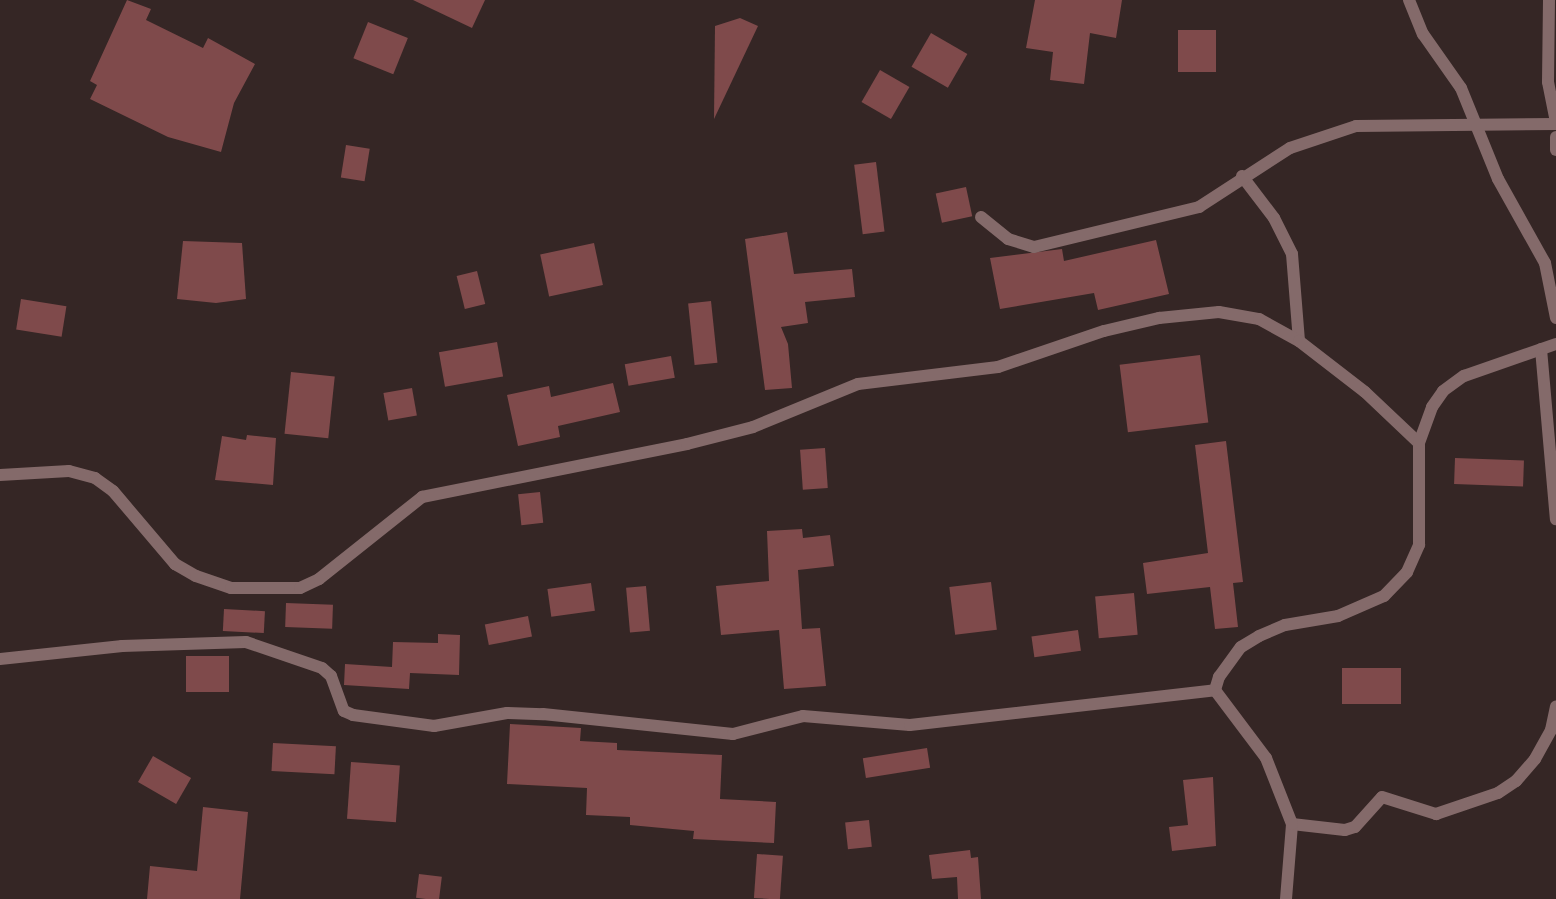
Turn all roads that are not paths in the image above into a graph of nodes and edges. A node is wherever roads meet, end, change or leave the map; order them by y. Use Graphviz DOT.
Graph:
graph roads {
  1 [pos="1409,0"];
  2 [pos="1549,0"];
  3 [pos="1556,123"];
  4 [pos="1480,126"];
  5 [pos="1556,137"];
  6 [pos="1556,150"];
  7 [pos="1242,176"];
  8 [pos="981,217"];
  9 [pos="1556,318"];
  10 [pos="1299,341"];
  11 [pos="1556,344"];
  12 [pos="1541,349"];
  13 [pos="1419,443"];
  14 [pos="0,475"];
  15 [pos="1556,519"];
  16 [pos="0,659"];
  17 [pos="1215,690"];
  18 [pos="1556,707"];
  19 [pos="1292,824"];
  20 [pos="1286,899"];
  1 -- 4 [label="street"];
  2 -- 3 [label="street"];
  3 -- 4 [label="street"];
  4 -- 7 [label="street"];
  4 -- 9 [label="street"];
  5 -- 6 [label="street"];
  7 -- 8 [label="street"];
  7 -- 10 [label="street"];
  10 -- 13 [label="street"];
  10 -- 14 [label="street"];
  11 -- 12 [label="street"];
  12 -- 13 [label="street"];
  12 -- 15 [label="street"];
  13 -- 17 [label="street"];
  16 -- 17 [label="street"];
  17 -- 19 [label="street"];
  18 -- 19 [label="street"];
  19 -- 20 [label="street"];
}
